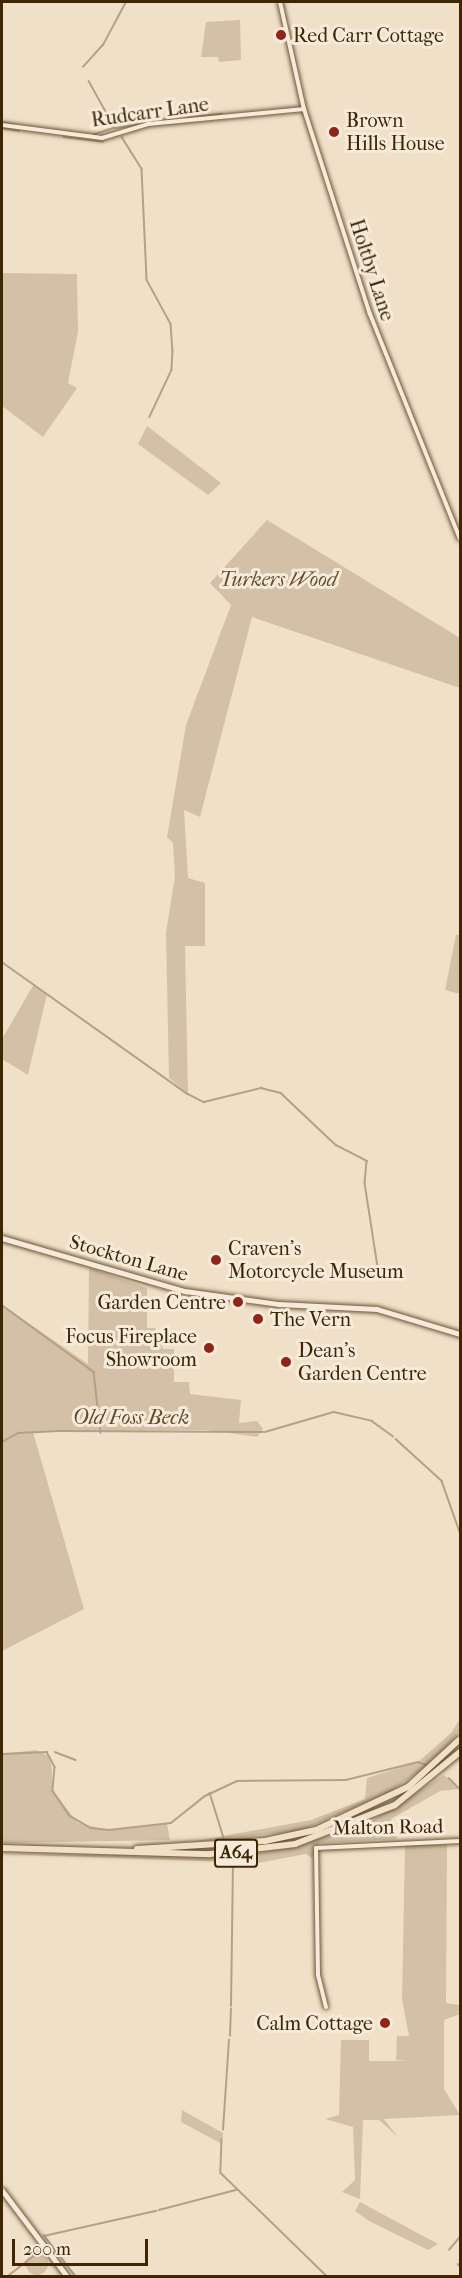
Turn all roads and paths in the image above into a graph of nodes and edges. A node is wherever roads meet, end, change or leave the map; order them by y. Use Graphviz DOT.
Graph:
graph roads {
  1 [pos="280,2"];
  2 [pos="304,110"];
  3 [pos="2,125"];
  4 [pos="460,539"];
  5 [pos="2,1238"];
  6 [pos="460,1334"];
  7 [pos="460,1739"];
  8 [pos="460,1752"];
  9 [pos="460,1841"];
  10 [pos="2,1848"];
  11 [pos="133,1850"];
  12 [pos="326,2007"];
  13 [pos="2,2190"];
  14 [pos="67,2277"];
  1 -- 2 [label="street, Holtby Lane"];
  2 -- 3 [label="street, Rudcarr Lane"];
  2 -- 4 [label="street, Holtby Lane"];
  5 -- 6 [label="street, Stockton Lane"];
  7 -- 11 [label="highway, Malton Road / A64"];
  8 -- 11 [label="highway, Malton Road / A64"];
  9 -- 12 [label="street, Malton Road"];
  10 -- 11 [label="highway, Malton Road / A64"];
  13 -- 14 [label="street"];
}
